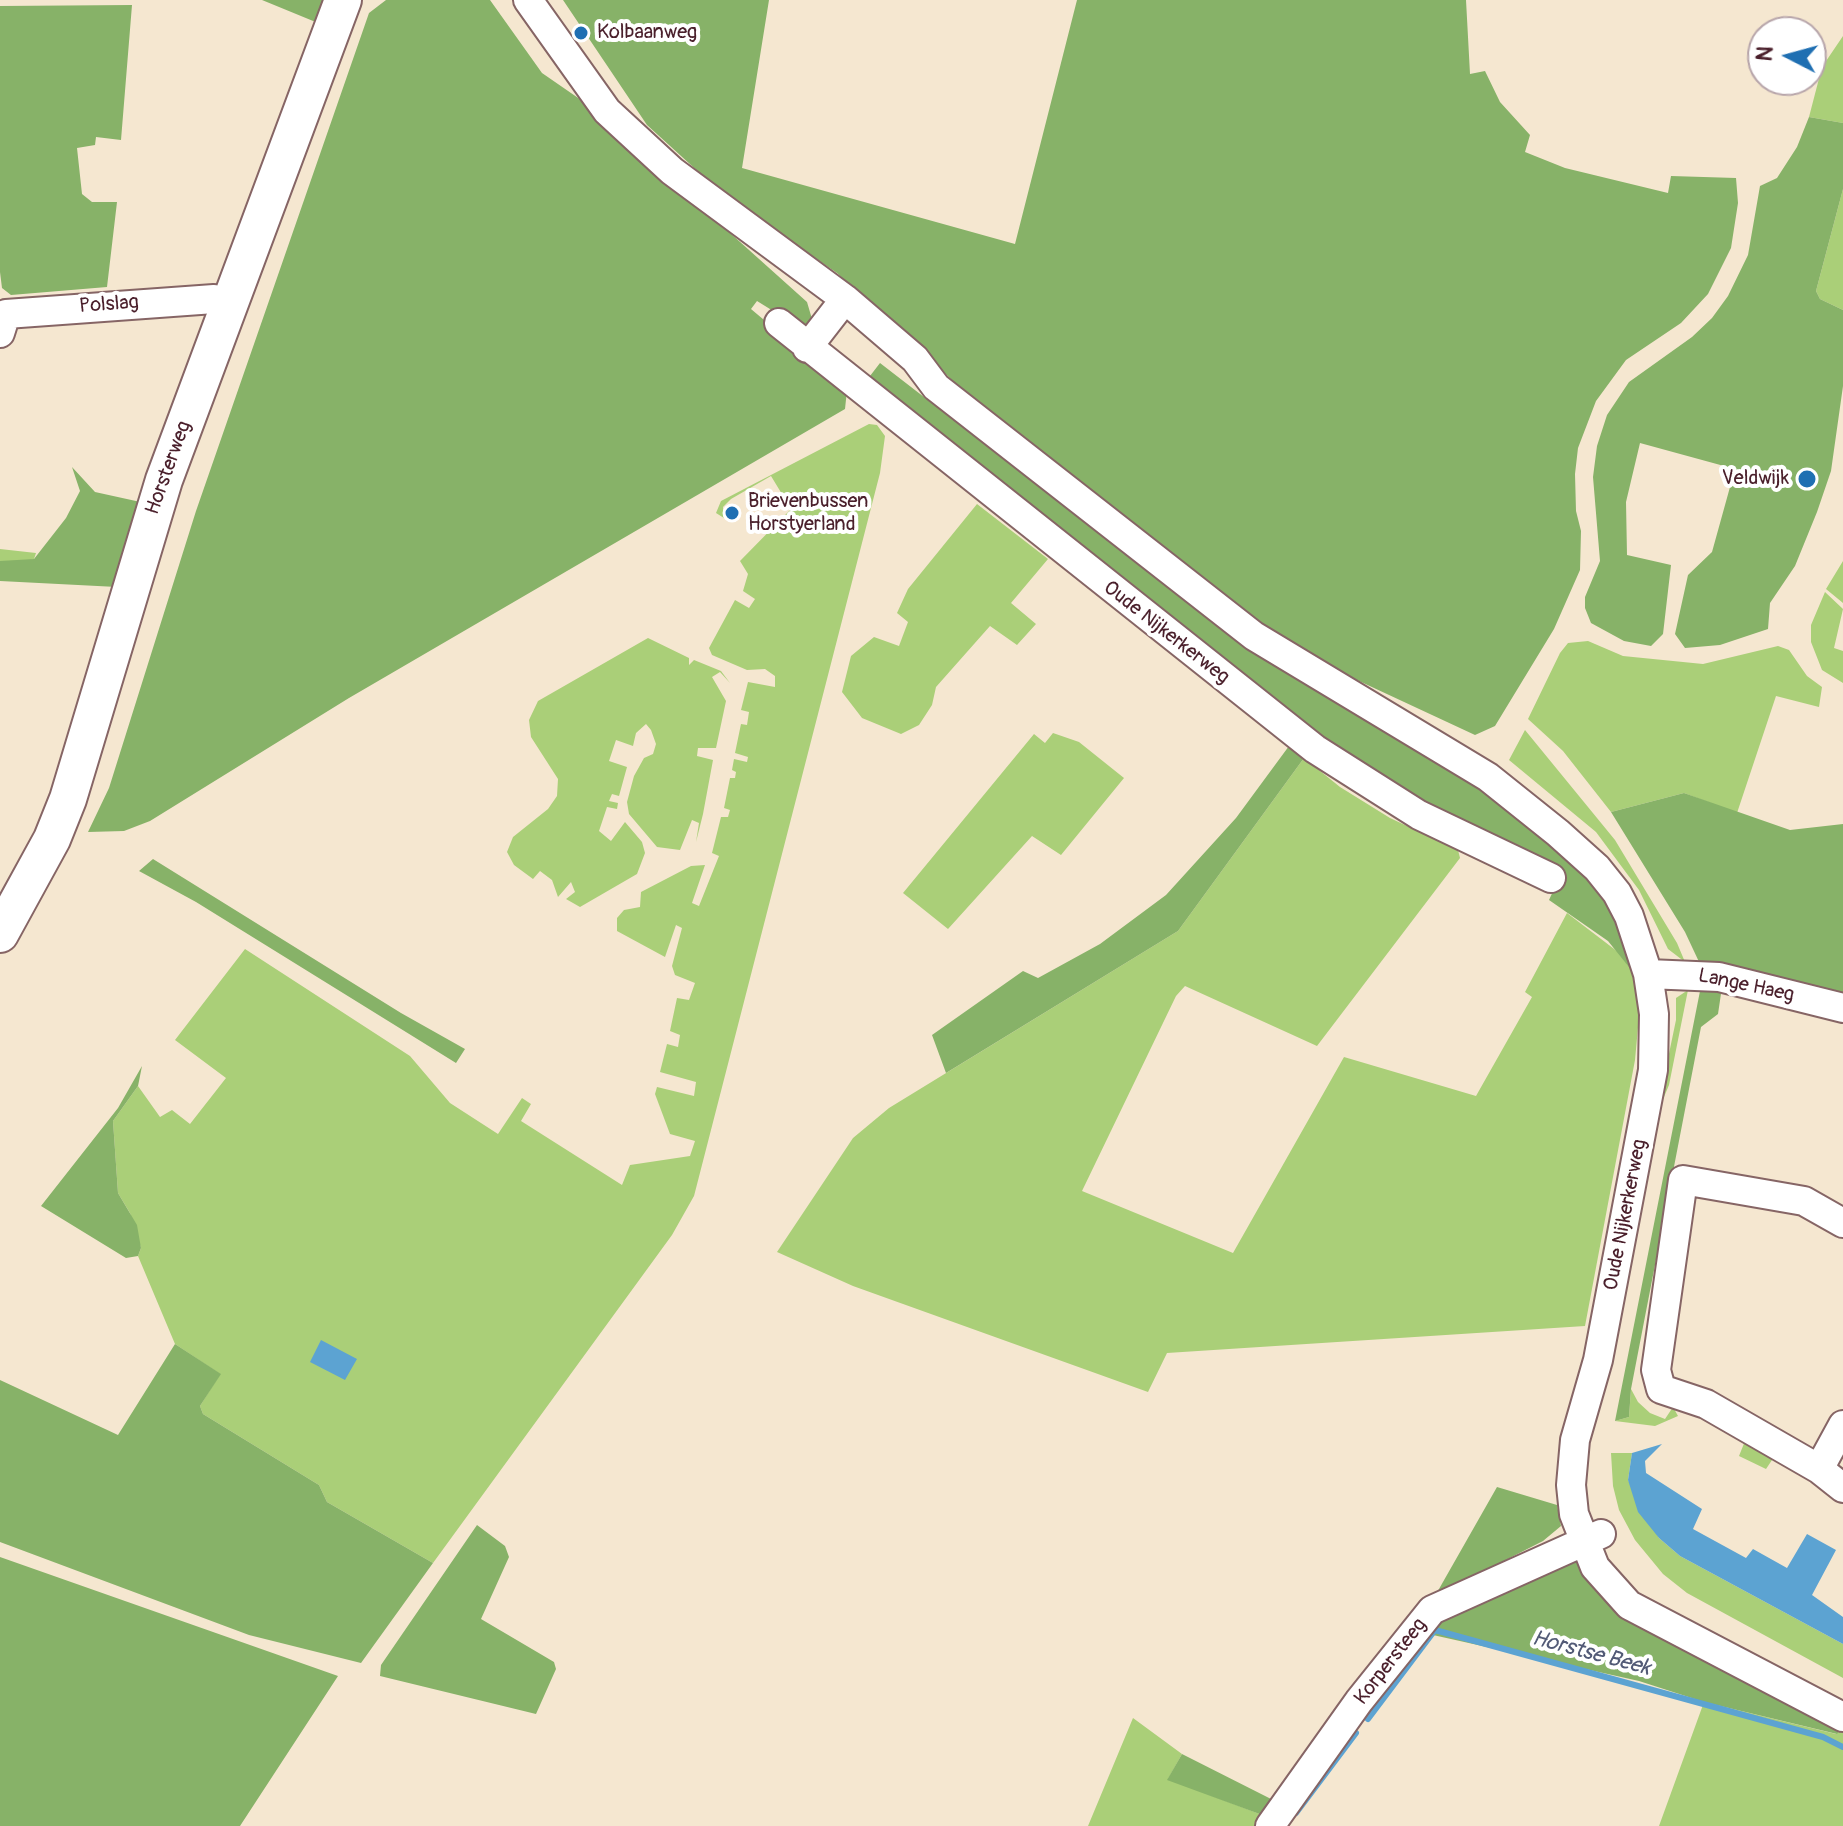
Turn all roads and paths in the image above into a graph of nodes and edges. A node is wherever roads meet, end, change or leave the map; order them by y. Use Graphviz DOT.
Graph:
graph roads {
  1 [pos="343,0"];
  2 [pos="528,0"];
  3 [pos="230,305"];
  4 [pos="839,307"];
  5 [pos="779,323"];
  6 [pos="0,333"];
  7 [pos="807,348"];
  8 [pos="1551,878"];
  9 [pos="0,934"];
  10 [pos="1658,974"];
  11 [pos="1843,1008"];
  12 [pos="1843,1223"];
  13 [pos="1843,1425"];
  14 [pos="1819,1469"];
  15 [pos="1843,1488"];
  16 [pos="1592,1538"];
  17 [pos="1843,1717"];
  18 [pos="1270,1826"];
  1 -- 3 [label="main road, Horsterweg"];
  2 -- 4 [label="street, Oude Nijkerkerweg"];
  3 -- 6 [label="street, Polslag"];
  3 -- 9 [label="main road, Horsterweg"];
  4 -- 7 [label="street"];
  4 -- 10 [label="street, Oude Nijkerkerweg"];
  5 -- 7 [label="street, Oude Nijkerkerweg"];
  7 -- 8 [label="street, Oude Nijkerkerweg"];
  10 -- 11 [label="street, Lange Haeg"];
  10 -- 16 [label="street, Oude Nijkerkerweg"];
  12 -- 14 [label="street"];
  13 -- 14 [label="street"];
  14 -- 15 [label="street"];
  16 -- 17 [label="street, Oude Nijkerkerweg"];
  16 -- 18 [label="street, Korpersteeg"];
}
